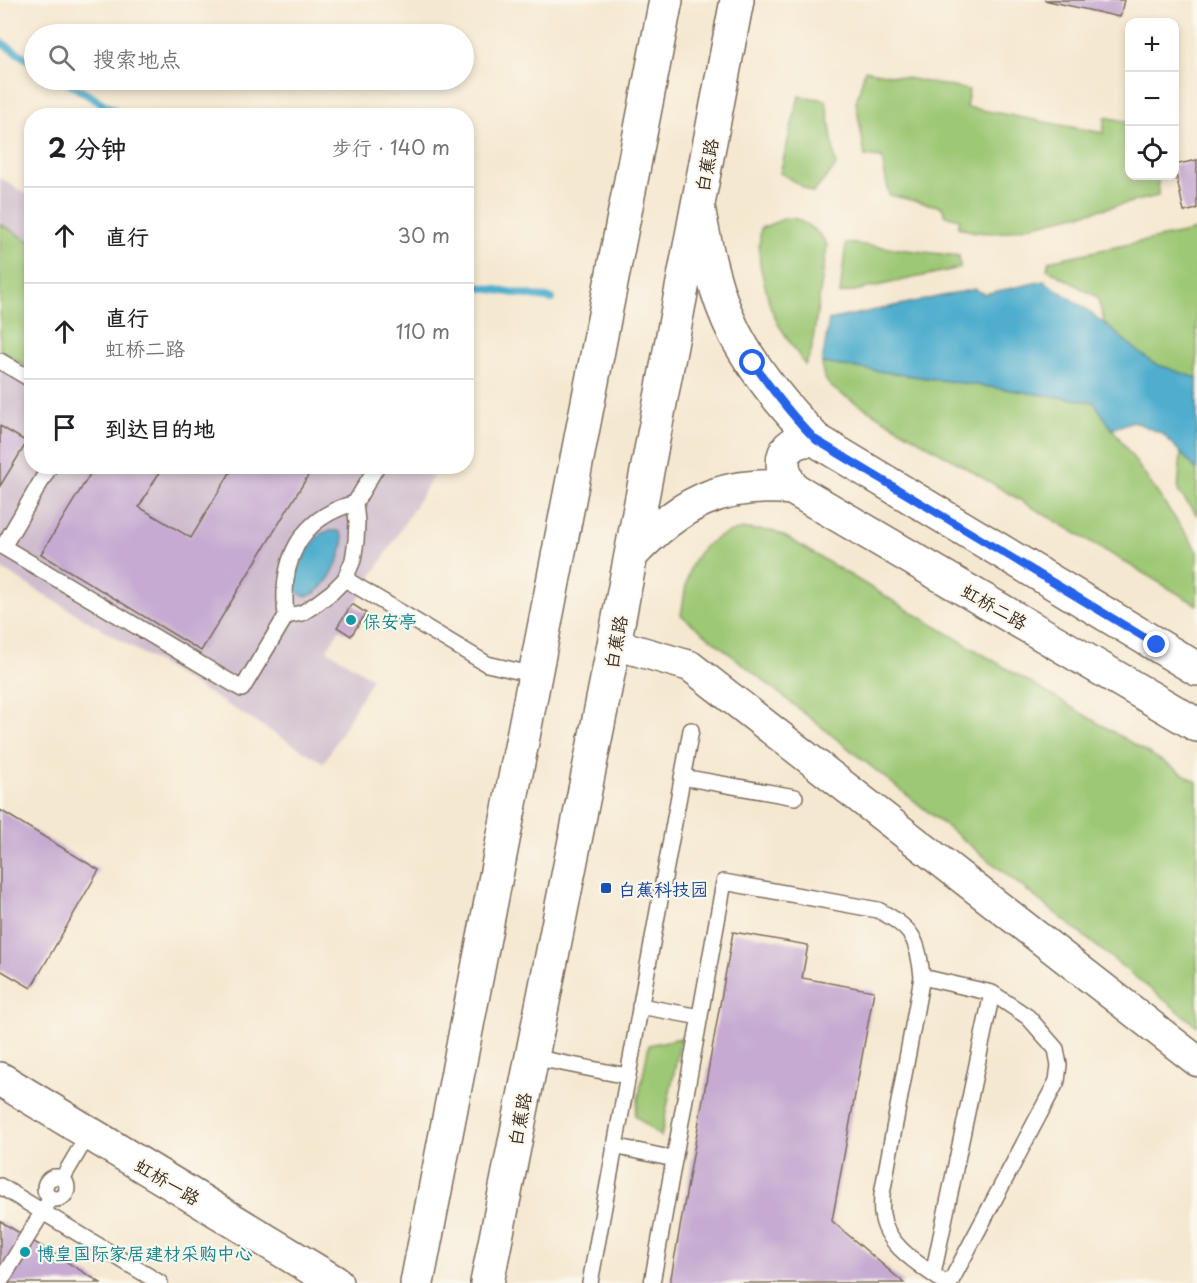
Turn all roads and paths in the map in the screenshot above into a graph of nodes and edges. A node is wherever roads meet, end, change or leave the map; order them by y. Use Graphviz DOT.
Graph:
graph roads {
  1 [pos="666,0"];
  2 [pos="737,0"];
  3 [pos="698,207"];
  4 [pos="0,361"];
  5 [pos="24,375"];
  6 [pos="816,440"];
  7 [pos="45,474"];
  8 [pos="372,474"];
  9 [pos="792,488"];
  10 [pos="355,503"];
  11 [pos="1,546"];
  12 [pos="631,555"];
  13 [pos="345,579"];
  14 [pos="286,616"];
  15 [pos="614,644"];
  16 [pos="1197,669"];
  17 [pos="535,675"];
  18 [pos="1197,725"];
  19 [pos="691,730"];
  20 [pos="682,777"];
  21 [pos="795,797"];
  22 [pos="922,977"];
  23 [pos="992,993"];
  24 [pos="640,1006"];
  25 [pos="700,1017"];
  26 [pos="532,1057"];
  27 [pos="1197,1061"];
  28 [pos="627,1076"];
  29 [pos="0,1079"];
  30 [pos="89,1133"];
  31 [pos="614,1146"];
  32 [pos="674,1159"];
  33 [pos="0,1186"];
  34 [pos="46,1204"];
  35 [pos="939,1278"];
  36 [pos="0,1282"];
  37 [pos="160,1283"];
  38 [pos="336,1283"];
  39 [pos="417,1283"];
  40 [pos="487,1283"];
  41 [pos="590,1283"];
  42 [pos="652,1283"];
  43 [pos="950,1283"];
  1 -- 17 [label="main road"];
  2 -- 3 [label="main road, 白蕉路"];
  3 -- 6 [label="main road"];
  3 -- 12 [label="main road, 白蕉路"];
  4 -- 5 [label="lane"];
  6 -- 9 [label="main road"];
  6 -- 16 [label="main road"];
  7 -- 11 [label="lane"];
  8 -- 10 [label="lane"];
  9 -- 12 [label="main road"];
  9 -- 18 [label="main road, 虹桥二路"];
  10 -- 13 [label="lane"];
  10 -- 14 [label="lane"];
  11 -- 14 [label="lane"];
  12 -- 15 [label="main road, 白蕉路"];
  13 -- 14 [label="lane"];
  13 -- 17 [label="lane"];
  15 -- 26 [label="main road, 白蕉路"];
  15 -- 27 [label="street"];
  17 -- 39 [label="main road"];
  19 -- 20 [label="lane"];
  20 -- 21 [label="lane"];
  20 -- 24 [label="lane"];
  22 -- 23 [label="lane"];
  22 -- 25 [label="lane"];
  22 -- 35 [label="lane"];
  23 -- 35 [label="lane"];
  23 -- 43 [label="lane"];
  24 -- 25 [label="lane"];
  24 -- 28 [label="lane"];
  25 -- 32 [label="lane"];
  26 -- 28 [label="lane"];
  26 -- 40 [label="main road, 白蕉路"];
  28 -- 31 [label="lane"];
  29 -- 30 [label="main road, 虹桥一路"];
  30 -- 34 [label="lane"];
  30 -- 38 [label="main road, 虹桥一路"];
  31 -- 32 [label="lane"];
  31 -- 41 [label="lane"];
  32 -- 42 [label="lane"];
  33 -- 34 [label="lane"];
  34 -- 36 [label="lane"];
  34 -- 37 [label="lane"];
}
